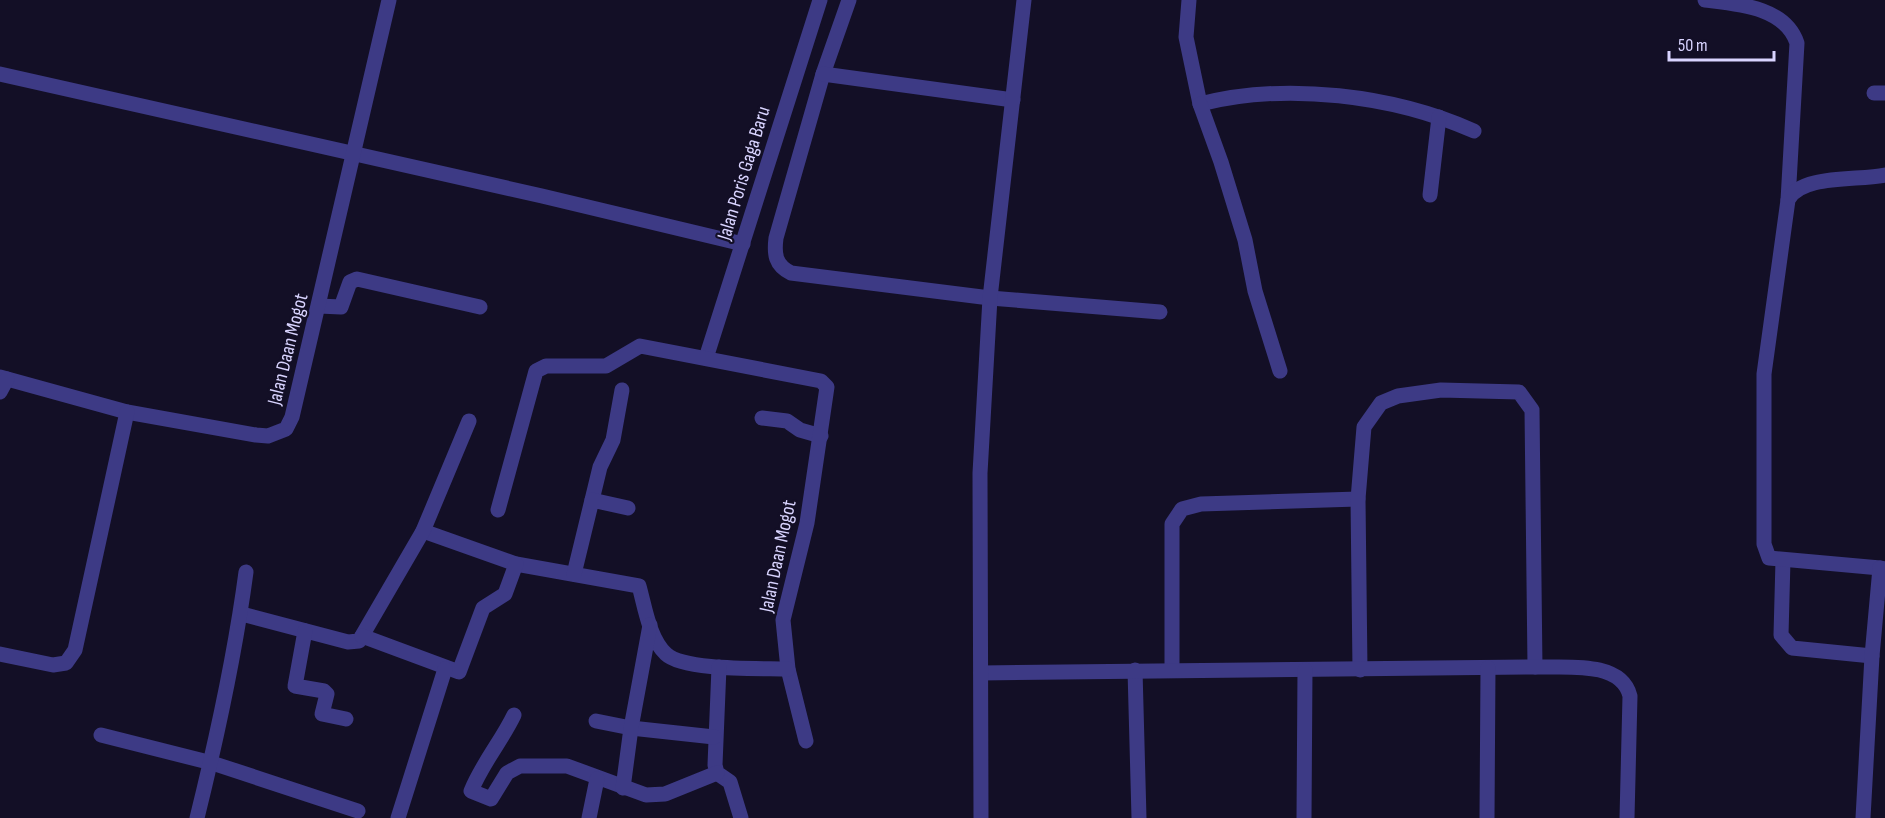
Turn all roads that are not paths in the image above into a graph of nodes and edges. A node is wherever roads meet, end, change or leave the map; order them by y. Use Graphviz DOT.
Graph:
graph roads {
  1 [pos="389,0"];
  2 [pos="820,0"];
  3 [pos="849,0"];
  4 [pos="1024,0"];
  5 [pos="1189,0"];
  6 [pos="1706,0"];
  7 [pos="0,74"];
  8 [pos="823,74"];
  9 [pos="1013,100"];
  10 [pos="1200,104"];
  11 [pos="1439,117"];
  12 [pos="1474,131"];
  13 [pos="355,154"];
  14 [pos="1885,176"];
  15 [pos="1430,195"];
  16 [pos="1788,200"];
  17 [pos="743,244"];
  18 [pos="990,298"];
  19 [pos="319,306"];
  20 [pos="480,307"];
  21 [pos="1161,312"];
  22 [pos="706,358"];
  23 [pos="1280,371"];
  24 [pos="2,383"];
  25 [pos="622,390"];
  26 [pos="127,412"];
  27 [pos="762,418"];
  28 [pos="469,421"];
  29 [pos="821,436"];
  30 [pos="1358,499"];
  31 [pos="592,500"];
  32 [pos="628,508"];
  33 [pos="498,510"];
  34 [pos="423,531"];
  35 [pos="1782,560"];
  36 [pos="516,564"];
  37 [pos="1882,568"];
  38 [pos="246,572"];
  39 [pos="574,574"];
  40 [pos="242,614"];
  41 [pos="651,624"];
  42 [pos="305,631"];
  43 [pos="362,636"];
  44 [pos="0,654"];
  45 [pos="1872,656"];
  46 [pos="1535,666"];
  47 [pos="719,667"];
  48 [pos="1488,668"];
  49 [pos="445,669"];
  50 [pos="788,669"];
  51 [pos="1135,670"];
  52 [pos="1172,670"];
  53 [pos="1305,670"];
  54 [pos="1360,670"];
  55 [pos="981,673"];
  56 [pos="514,715"];
  57 [pos="346,719"];
  58 [pos="596,721"];
  59 [pos="631,728"];
  60 [pos="100,735"];
  61 [pos="714,737"];
  62 [pos="806,741"];
  63 [pos="212,763"];
  64 [pos="717,773"];
  65 [pos="597,779"];
  66 [pos="623,788"];
  67 [pos="358,812"];
  68 [pos="197,818"];
  69 [pos="398,818"];
  70 [pos="589,818"];
  71 [pos="741,818"];
  72 [pos="981,818"];
  73 [pos="1139,818"];
  74 [pos="1304,818"];
  75 [pos="1487,818"];
  76 [pos="1627,818"];
  77 [pos="1863,818"];
  1 -- 13 [label="street, Jalan Daan Mogot"];
  2 -- 17 [label="street, Jalan Poris Gaga Baru"];
  3 -- 8 [label="street"];
  4 -- 9 [label="street"];
  5 -- 10 [label="street"];
  6 -- 16 [label="street"];
  7 -- 13 [label="street"];
  8 -- 9 [label="street"];
  8 -- 18 [label="street"];
  9 -- 18 [label="street"];
  10 -- 11 [label="street"];
  10 -- 23 [label="street"];
  11 -- 12 [label="street"];
  11 -- 15 [label="street"];
  13 -- 17 [label="street"];
  13 -- 19 [label="street, Jalan Daan Mogot"];
  14 -- 16 [label="street"];
  16 -- 35 [label="street"];
  17 -- 22 [label="street, Jalan Poris Gaga Baru"];
  18 -- 21 [label="street"];
  18 -- 55 [label="street"];
  19 -- 20 [label="street"];
  19 -- 26 [label="street, Jalan Daan Mogot"];
  22 -- 29 [label="street, Jalan Daan Mogot"];
  22 -- 33 [label="street"];
  24 -- 26 [label="street, Jalan Daan Mogot"];
  25 -- 31 [label="street"];
  26 -- 44 [label="street"];
  27 -- 29 [label="street"];
  28 -- 34 [label="street"];
  29 -- 50 [label="street, Jalan Daan Mogot"];
  30 -- 46 [label="street"];
  30 -- 52 [label="street"];
  30 -- 54 [label="street"];
  31 -- 32 [label="street"];
  31 -- 39 [label="street"];
  34 -- 36 [label="street"];
  34 -- 43 [label="street"];
  35 -- 37 [label="street"];
  35 -- 45 [label="street"];
  36 -- 39 [label="street"];
  36 -- 49 [label="street"];
  37 -- 45 [label="street"];
  38 -- 40 [label="street"];
  39 -- 41 [label="street"];
  40 -- 42 [label="street"];
  40 -- 63 [label="street"];
  41 -- 47 [label="street"];
  41 -- 59 [label="street"];
  42 -- 43 [label="street"];
  42 -- 57 [label="street"];
  43 -- 49 [label="street"];
  45 -- 77 [label="street"];
  46 -- 48 [label="street"];
  46 -- 76 [label="street"];
  47 -- 50 [label="street"];
  47 -- 61 [label="street"];
  48 -- 54 [label="street"];
  48 -- 75 [label="street"];
  49 -- 69 [label="street"];
  50 -- 62 [label="street, Jalan Daan Mogot"];
  51 -- 52 [label="street"];
  51 -- 55 [label="street"];
  51 -- 73 [label="street"];
  52 -- 53 [label="street"];
  53 -- 54 [label="street"];
  53 -- 74 [label="street"];
  55 -- 72 [label="street"];
  56 -- 65 [label="street"];
  58 -- 59 [label="street"];
  59 -- 61 [label="street"];
  59 -- 66 [label="street"];
  60 -- 63 [label="street"];
  61 -- 64 [label="street"];
  63 -- 67 [label="street"];
  63 -- 68 [label="street"];
  64 -- 66 [label="street"];
  64 -- 71 [label="street"];
  65 -- 66 [label="street"];
  65 -- 70 [label="street"];
}
